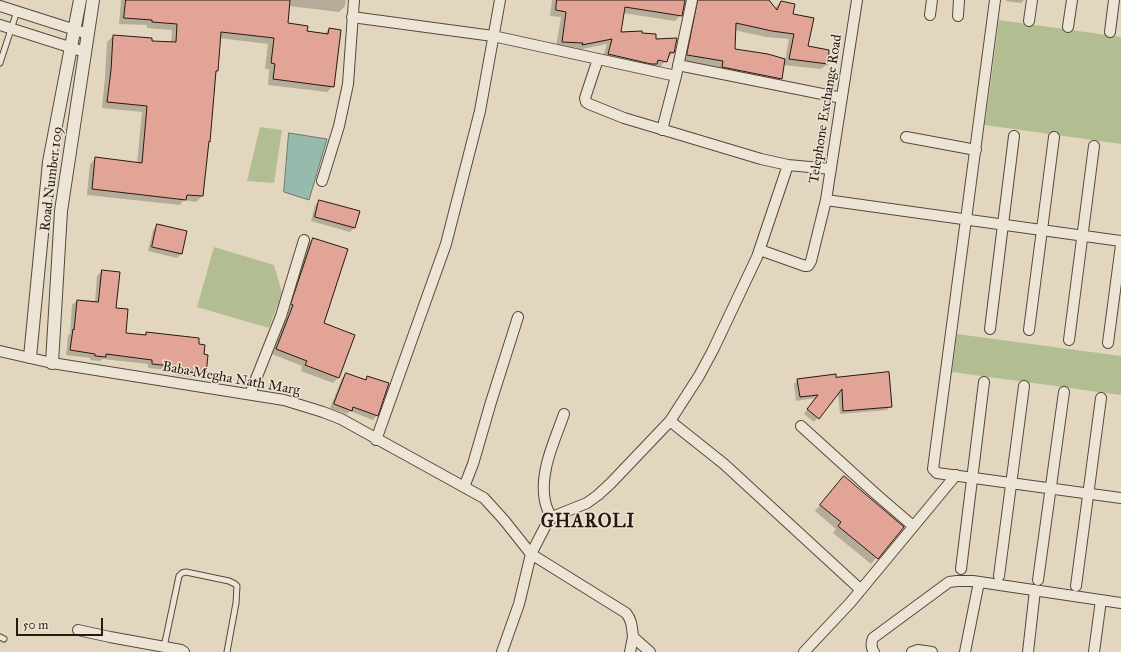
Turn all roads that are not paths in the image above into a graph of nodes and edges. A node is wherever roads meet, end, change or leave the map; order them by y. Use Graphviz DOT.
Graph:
graph roads {
  1 [pos="80,0"];
  2 [pos="93,0"];
  3 [pos="354,0"];
  4 [pos="500,0"];
  5 [pos="692,0"];
  6 [pos="854,0"];
  7 [pos="932,0"];
  8 [pos="960,0"];
  9 [pos="995,0"];
  10 [pos="1032,0"];
  11 [pos="1072,0"];
  12 [pos="1114,0"];
  13 [pos="0,6"];
  14 [pos="17,11"];
  15 [pos="930,15"];
  16 [pos="958,16"];
  17 [pos="352,17"];
  18 [pos="1029,22"];
  19 [pos="0,26"];
  20 [pos="1068,27"];
  21 [pos="11,29"];
  22 [pos="74,30"];
  23 [pos="1110,32"];
  24 [pos="88,34"];
  25 [pos="493,36"];
  26 [pos="71,48"];
  27 [pos="85,52"];
  28 [pos="598,59"];
  29 [pos="0,63"];
  30 [pos="678,65"];
  31 [pos="676,76"];
  32 [pos="842,98"];
  33 [pos="662,130"];
  34 [pos="1014,136"];
  35 [pos="906,137"];
  36 [pos="1054,137"];
  37 [pos="1094,146"];
  38 [pos="976,150"];
  39 [pos="788,165"];
  40 [pos="831,169"];
  41 [pos="322,180"];
  42 [pos="826,200"];
  43 [pos="967,220"];
  44 [pos="1003,225"];
  45 [pos="1042,230"];
  46 [pos="1083,236"];
  47 [pos="304,240"];
  48 [pos="1121,241"];
  49 [pos="1121,245"];
  50 [pos="760,250"];
  51 [pos="518,316"];
  52 [pos="990,329"];
  53 [pos="1029,330"];
  54 [pos="1069,340"];
  55 [pos="1108,343"];
  56 [pos="0,350"];
  57 [pos="30,357"];
  58 [pos="52,363"];
  59 [pos="984,382"];
  60 [pos="1024,386"];
  61 [pos="1064,392"];
  62 [pos="250,394"];
  63 [pos="1101,398"];
  64 [pos="564,414"];
  65 [pos="670,420"];
  66 [pos="801,426"];
  67 [pos="376,440"];
  68 [pos="956,475"];
  69 [pos="972,478"];
  70 [pos="1011,483"];
  71 [pos="464,487"];
  72 [pos="1050,488"];
  73 [pos="1089,494"];
  74 [pos="1121,498"];
  75 [pos="552,518"];
  76 [pos="913,526"];
  77 [pos="531,554"];
  78 [pos="960,570"];
  79 [pos="999,576"];
  80 [pos="1038,580"];
  81 [pos="979,582"];
  82 [pos="1076,586"];
  83 [pos="861,590"];
  84 [pos="1035,590"];
  85 [pos="1100,600"];
  86 [pos="1121,603"];
  87 [pos="78,630"];
  88 [pos="633,637"];
  89 [pos="164,647"];
  90 [pos="184,652"];
  91 [pos="227,652"];
  92 [pos="502,652"];
  93 [pos="630,652"];
  94 [pos="650,652"];
  95 [pos="804,652"];
  96 [pos="874,652"];
  97 [pos="912,652"];
  98 [pos="932,652"];
  99 [pos="965,652"];
  100 [pos="1028,652"];
  101 [pos="1094,652"];
  1 -- 22 [label="street, Road Number 109"];
  2 -- 24 [label="street, Road Number 109"];
  3 -- 17 [label="street"];
  4 -- 25 [label="street"];
  5 -- 30 [label="street"];
  6 -- 32 [label="street, Telephone Exchange Road"];
  7 -- 15 [label="street"];
  8 -- 16 [label="street"];
  9 -- 38 [label="street"];
  10 -- 18 [label="street"];
  11 -- 20 [label="street"];
  12 -- 23 [label="street"];
  13 -- 14 [label="street"];
  14 -- 21 [label="lane"];
  14 -- 22 [label="street"];
  17 -- 25 [label="street"];
  17 -- 41 [label="street"];
  19 -- 21 [label="street"];
  21 -- 26 [label="street"];
  21 -- 29 [label="lane"];
  22 -- 24 [label="street"];
  22 -- 26 [label="street, Road Number 109"];
  24 -- 27 [label="street, Road Number 109"];
  25 -- 28 [label="street"];
  25 -- 67 [label="street"];
  26 -- 27 [label="street"];
  26 -- 57 [label="street, Road Number 109"];
  27 -- 58 [label="street, Road Number 109"];
  28 -- 31 [label="street"];
  28 -- 33 [label="street"];
  30 -- 31 [label="street"];
  30 -- 32 [label="street"];
  31 -- 33 [label="street"];
  32 -- 40 [label="street, Telephone Exchange Road"];
  33 -- 39 [label="street"];
  34 -- 44 [label="street"];
  35 -- 38 [label="street"];
  36 -- 45 [label="street"];
  37 -- 46 [label="street"];
  38 -- 43 [label="street"];
  39 -- 40 [label="street"];
  39 -- 50 [label="street"];
  40 -- 42 [label="street, Telephone Exchange Road"];
  42 -- 43 [label="street, Telephone Exchange Road"];
  42 -- 50 [label="street"];
  43 -- 44 [label="street, Telephone Exchange Road"];
  43 -- 68 [label="street"];
  44 -- 45 [label="street, Telephone Exchange Road"];
  44 -- 52 [label="street"];
  45 -- 46 [label="street, Telephone Exchange Road"];
  45 -- 53 [label="street"];
  46 -- 48 [label="street, Telephone Exchange Road"];
  46 -- 54 [label="street"];
  47 -- 62 [label="street"];
  49 -- 55 [label="street"];
  50 -- 65 [label="street"];
  51 -- 71 [label="street"];
  56 -- 57 [label="street, Baba Megha Nath Marg"];
  57 -- 58 [label="street, Baba Megha Nath Marg"];
  58 -- 62 [label="street, Baba Megha Nath Marg"];
  59 -- 69 [label="street"];
  60 -- 70 [label="street"];
  61 -- 72 [label="street"];
  62 -- 67 [label="street, Baba Megha Nath Marg"];
  63 -- 73 [label="street"];
  64 -- 75 [label="street"];
  65 -- 75 [label="street"];
  65 -- 83 [label="street"];
  66 -- 76 [label="street"];
  67 -- 71 [label="street, Baba Megha Nath Marg"];
  68 -- 69 [label="street"];
  68 -- 76 [label="street"];
  69 -- 70 [label="street"];
  69 -- 78 [label="street"];
  70 -- 72 [label="street"];
  70 -- 79 [label="street"];
  71 -- 77 [label="street, Baba Megha Nath Marg"];
  72 -- 73 [label="street"];
  72 -- 80 [label="street"];
  73 -- 74 [label="street"];
  73 -- 82 [label="street"];
  75 -- 77 [label="street"];
  76 -- 83 [label="street"];
  77 -- 88 [label="street, Baba Megha Nath Marg"];
  77 -- 92 [label="street"];
  81 -- 84 [label="street"];
  81 -- 96 [label="street"];
  81 -- 99 [label="street"];
  83 -- 95 [label="street"];
  84 -- 85 [label="street"];
  84 -- 100 [label="street"];
  85 -- 86 [label="street"];
  85 -- 101 [label="street"];
  87 -- 89 [label="street"];
  88 -- 93 [label="street"];
  88 -- 94 [label="street"];
  89 -- 90 [label="street"];
  89 -- 91 [label="lane"];
  97 -- 98 [label="street"];
}
